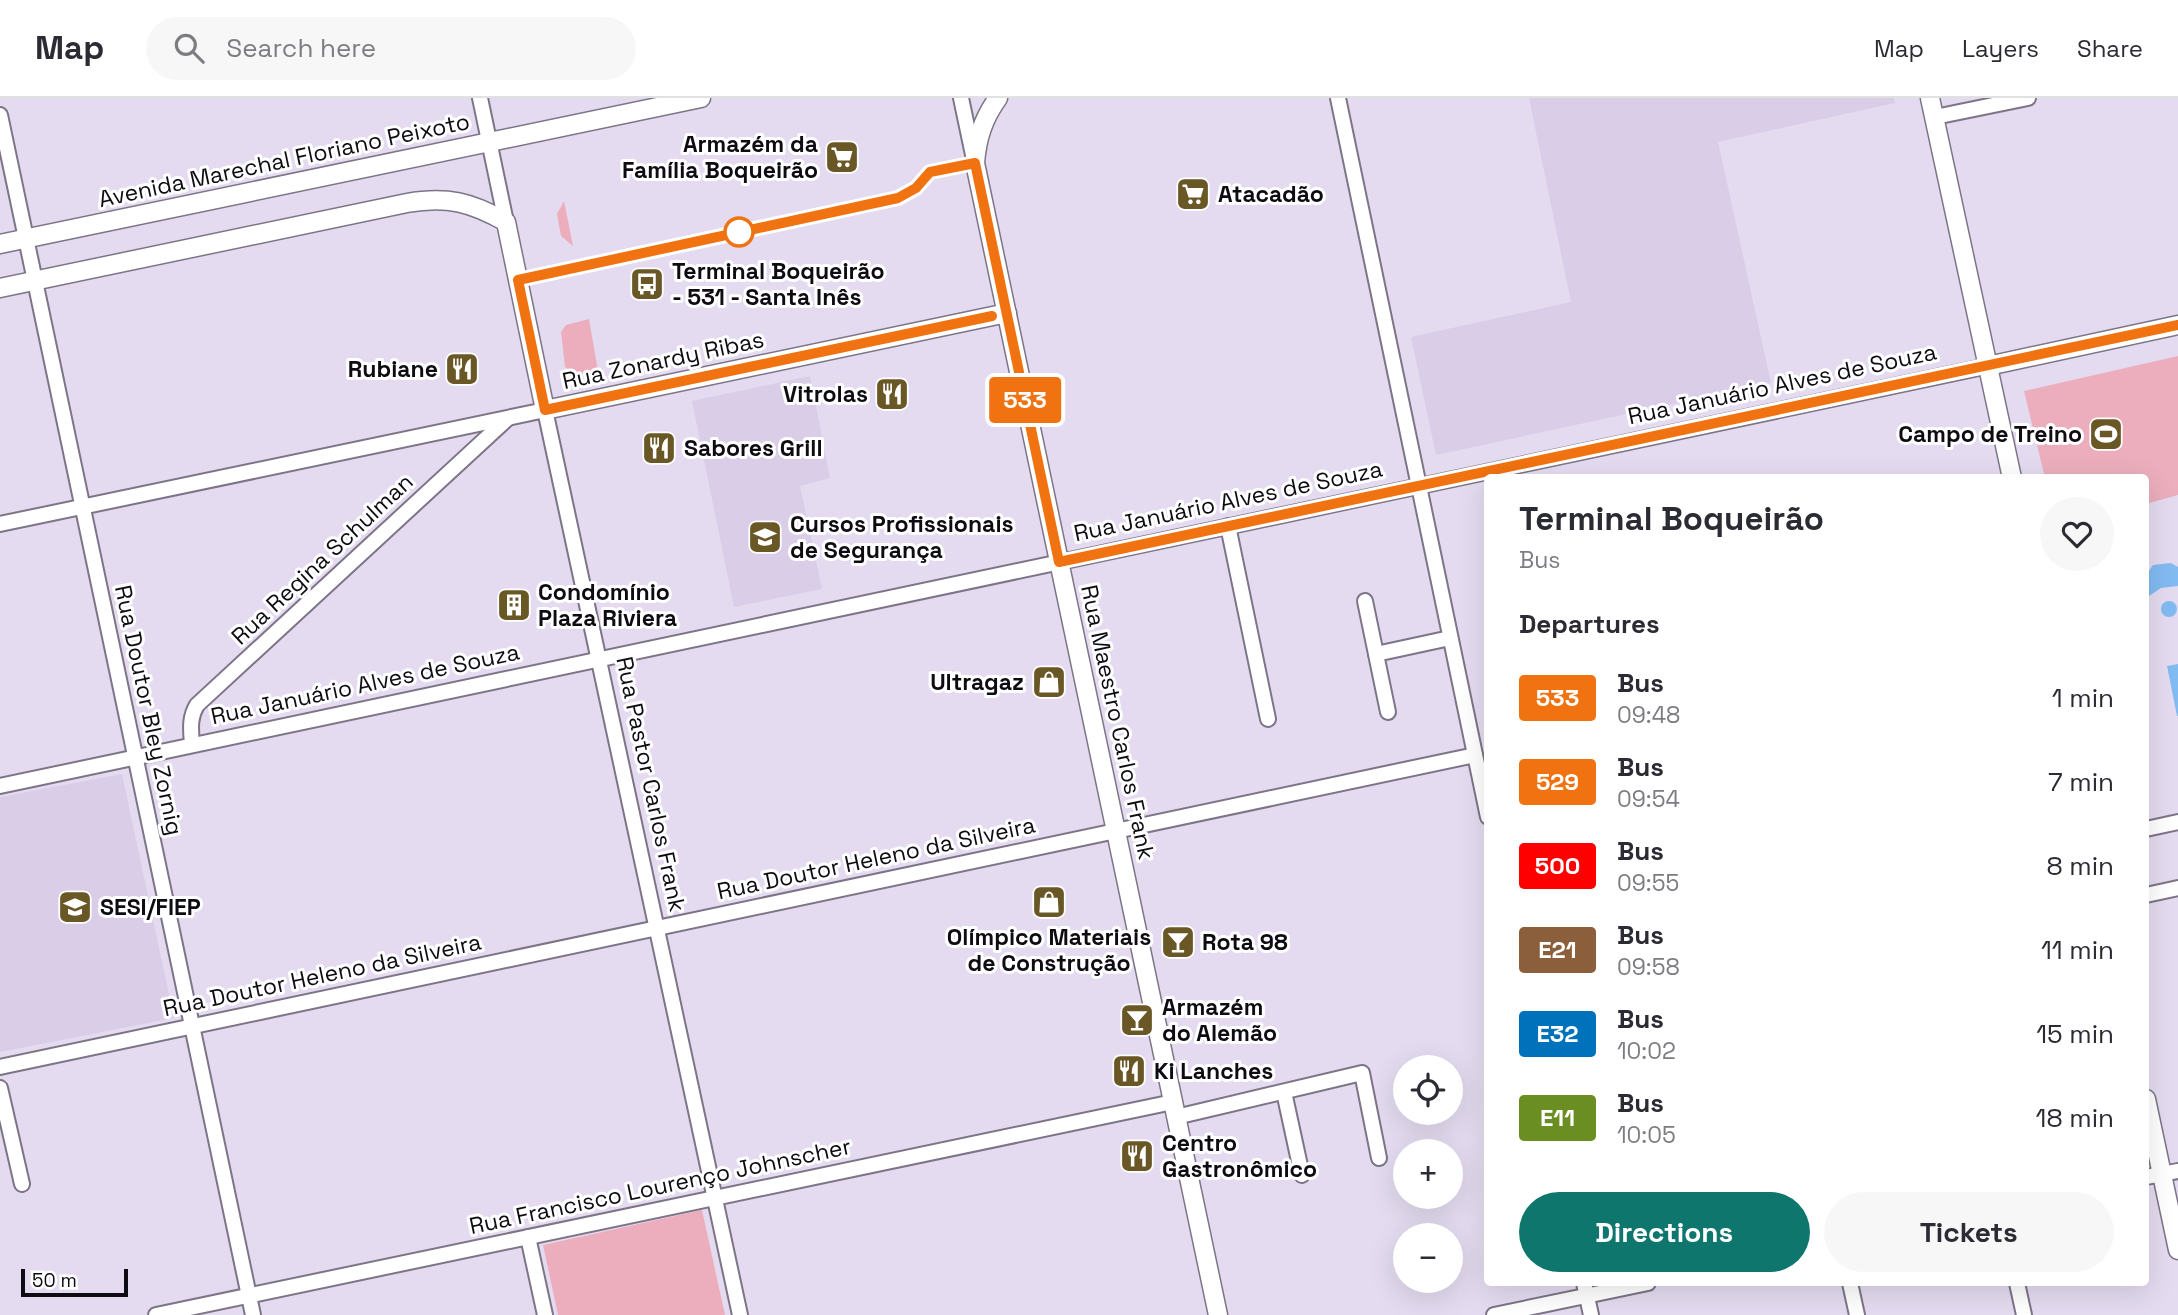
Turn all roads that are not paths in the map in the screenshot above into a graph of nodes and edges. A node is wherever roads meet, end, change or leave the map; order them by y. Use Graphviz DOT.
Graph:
graph roads {
  1 [pos="480,98"];
  2 [pos="701,98"];
  3 [pos="961,98"];
  4 [pos="998,98"];
  5 [pos="1338,98"];
  6 [pos="1930,98"];
  7 [pos="2028,98"];
  8 [pos="0,115"];
  9 [pos="1935,117"];
  10 [pos="489,142"];
  11 [pos="975,163"];
  12 [pos="506,222"];
  13 [pos="26,238"];
  14 [pos="0,244"];
  15 [pos="35,281"];
  16 [pos="0,288"];
  17 [pos="1007,313"];
  18 [pos="2178,325"];
  19 [pos="1988,366"];
  20 [pos="545,410"];
  21 [pos="509,418"];
  22 [pos="2011,474"];
  23 [pos="1419,486"];
  24 [pos="83,507"];
  25 [pos="0,524"];
  26 [pos="1228,526"];
  27 [pos="1059,562"];
  28 [pos="1364,601"];
  29 [pos="1450,638"];
  30 [pos="1376,654"];
  31 [pos="599,659"];
  32 [pos="1388,712"];
  33 [pos="1268,719"];
  34 [pos="192,745"];
  35 [pos="1475,755"];
  36 [pos="135,757"];
  37 [pos="0,786"];
  38 [pos="1484,798"];
  39 [pos="2178,822"];
  40 [pos="2149,828"];
  41 [pos="1116,831"];
  42 [pos="2178,888"];
  43 [pos="2149,894"];
  44 [pos="657,928"];
  45 [pos="192,1026"];
  46 [pos="0,1067"];
  47 [pos="0,1088"];
  48 [pos="1284,1092"];
  49 [pos="1175,1109"];
  50 [pos="2149,1113"];
  51 [pos="1379,1158"];
  52 [pos="2162,1174"];
  53 [pos="1302,1175"];
  54 [pos="23,1184"];
  55 [pos="715,1198"];
  56 [pos="528,1237"];
  57 [pos="2178,1250"];
  58 [pos="1617,1286"];
  59 [pos="1851,1286"];
  60 [pos="2018,1286"];
  61 [pos="1586,1289"];
  62 [pos="249,1296"];
  63 [pos="156,1315"];
  64 [pos="253,1315"];
  65 [pos="545,1315"];
  66 [pos="740,1315"];
  67 [pos="1218,1315"];
  68 [pos="1494,1315"];
  69 [pos="1591,1315"];
  70 [pos="1857,1315"];
  71 [pos="2024,1315"];
  1 -- 10 [label="street, Rua Pastor Carlos Frank"];
  2 -- 10 [label="main road, Avenida Marechal Floriano Peixoto"];
  3 -- 11 [label="street, Rua Maestro Carlos Frank"];
  4 -- 11 [label="main road"];
  5 -- 23 [label="street"];
  6 -- 9 [label="main road"];
  7 -- 9 [label="street"];
  8 -- 13 [label="street, Rua Doutor Bley Zornig"];
  9 -- 19 [label="main road"];
  10 -- 12 [label="street, Rua Pastor Carlos Frank"];
  10 -- 13 [label="main road, Avenida Marechal Floriano Peixoto"];
  11 -- 17 [label="main road, Rua Maestro Carlos Frank"];
  12 -- 15 [label="main road"];
  12 -- 20 [label="main road, Rua Pastor Carlos Frank"];
  13 -- 14 [label="main road, Avenida Marechal Floriano Peixoto"];
  13 -- 15 [label="street, Rua Doutor Bley Zornig"];
  15 -- 16 [label="main road"];
  15 -- 24 [label="street, Rua Doutor Bley Zornig"];
  17 -- 20 [label="main road, Rua Zonardy Ribas"];
  17 -- 27 [label="main road, Rua Maestro Carlos Frank"];
  18 -- 19 [label="main road, Rua Januário Alves de Souza"];
  19 -- 22 [label="main road"];
  19 -- 23 [label="street, Rua Januário Alves de Souza"];
  20 -- 21 [label="street, Rua Zonardy Ribas"];
  20 -- 31 [label="street, Rua Pastor Carlos Frank"];
  21 -- 24 [label="street, Rua Zonardy Ribas"];
  21 -- 34 [label="street, Rua Regina Schulman"];
  23 -- 26 [label="street, Rua Januário Alves de Souza"];
  23 -- 29 [label="street"];
  24 -- 25 [label="street, Rua Zonardy Ribas"];
  24 -- 36 [label="street, Rua Doutor Bley Zornig"];
  26 -- 27 [label="street, Rua Januário Alves de Souza"];
  26 -- 33 [label="street"];
  27 -- 31 [label="street, Rua Januário Alves de Souza"];
  27 -- 41 [label="main road, Rua Maestro Carlos Frank"];
  28 -- 30 [label="street"];
  29 -- 30 [label="street"];
  29 -- 35 [label="street"];
  30 -- 32 [label="street"];
  31 -- 34 [label="street, Rua Januário Alves de Souza"];
  31 -- 44 [label="street, Rua Pastor Carlos Frank"];
  34 -- 36 [label="street, Rua Januário Alves de Souza"];
  35 -- 38 [label="street"];
  35 -- 41 [label="street, Rua Doutor Heleno da Silveira"];
  36 -- 37 [label="street, Rua Januário Alves de Souza"];
  36 -- 45 [label="street, Rua Doutor Bley Zornig"];
  39 -- 40 [label="street"];
  41 -- 44 [label="street, Rua Doutor Heleno da Silveira"];
  41 -- 49 [label="main road, Rua Maestro Carlos Frank"];
  42 -- 43 [label="street"];
  44 -- 45 [label="street, Rua Doutor Heleno da Silveira"];
  44 -- 55 [label="street, Rua Pastor Carlos Frank"];
  45 -- 46 [label="street, Rua Doutor Heleno da Silveira"];
  45 -- 62 [label="street, Rua Doutor Bley Zornig"];
  47 -- 54 [label="street"];
  48 -- 49 [label="street, Rua Francisco Lourenço Johnscher"];
  48 -- 51 [label="street, Rua Francisco Lourenço Johnscher"];
  48 -- 53 [label="street"];
  49 -- 55 [label="street, Rua Francisco Lourenço Johnscher"];
  49 -- 67 [label="main road, Rua Maestro Carlos Frank"];
  50 -- 52 [label="main road"];
  52 -- 57 [label="main road"];
  55 -- 56 [label="street, Rua Francisco Lourenço Johnscher"];
  55 -- 66 [label="street, Rua Pastor Carlos Frank"];
  56 -- 62 [label="street, Rua Francisco Lourenço Johnscher"];
  56 -- 65 [label="street"];
  58 -- 61 [label="street"];
  59 -- 70 [label="street"];
  60 -- 71 [label="street"];
  61 -- 68 [label="street"];
  61 -- 69 [label="street"];
  62 -- 63 [label="street, Rua Francisco Lourenço Johnscher"];
  62 -- 64 [label="street, Rua Doutor Bley Zornig"];
}
